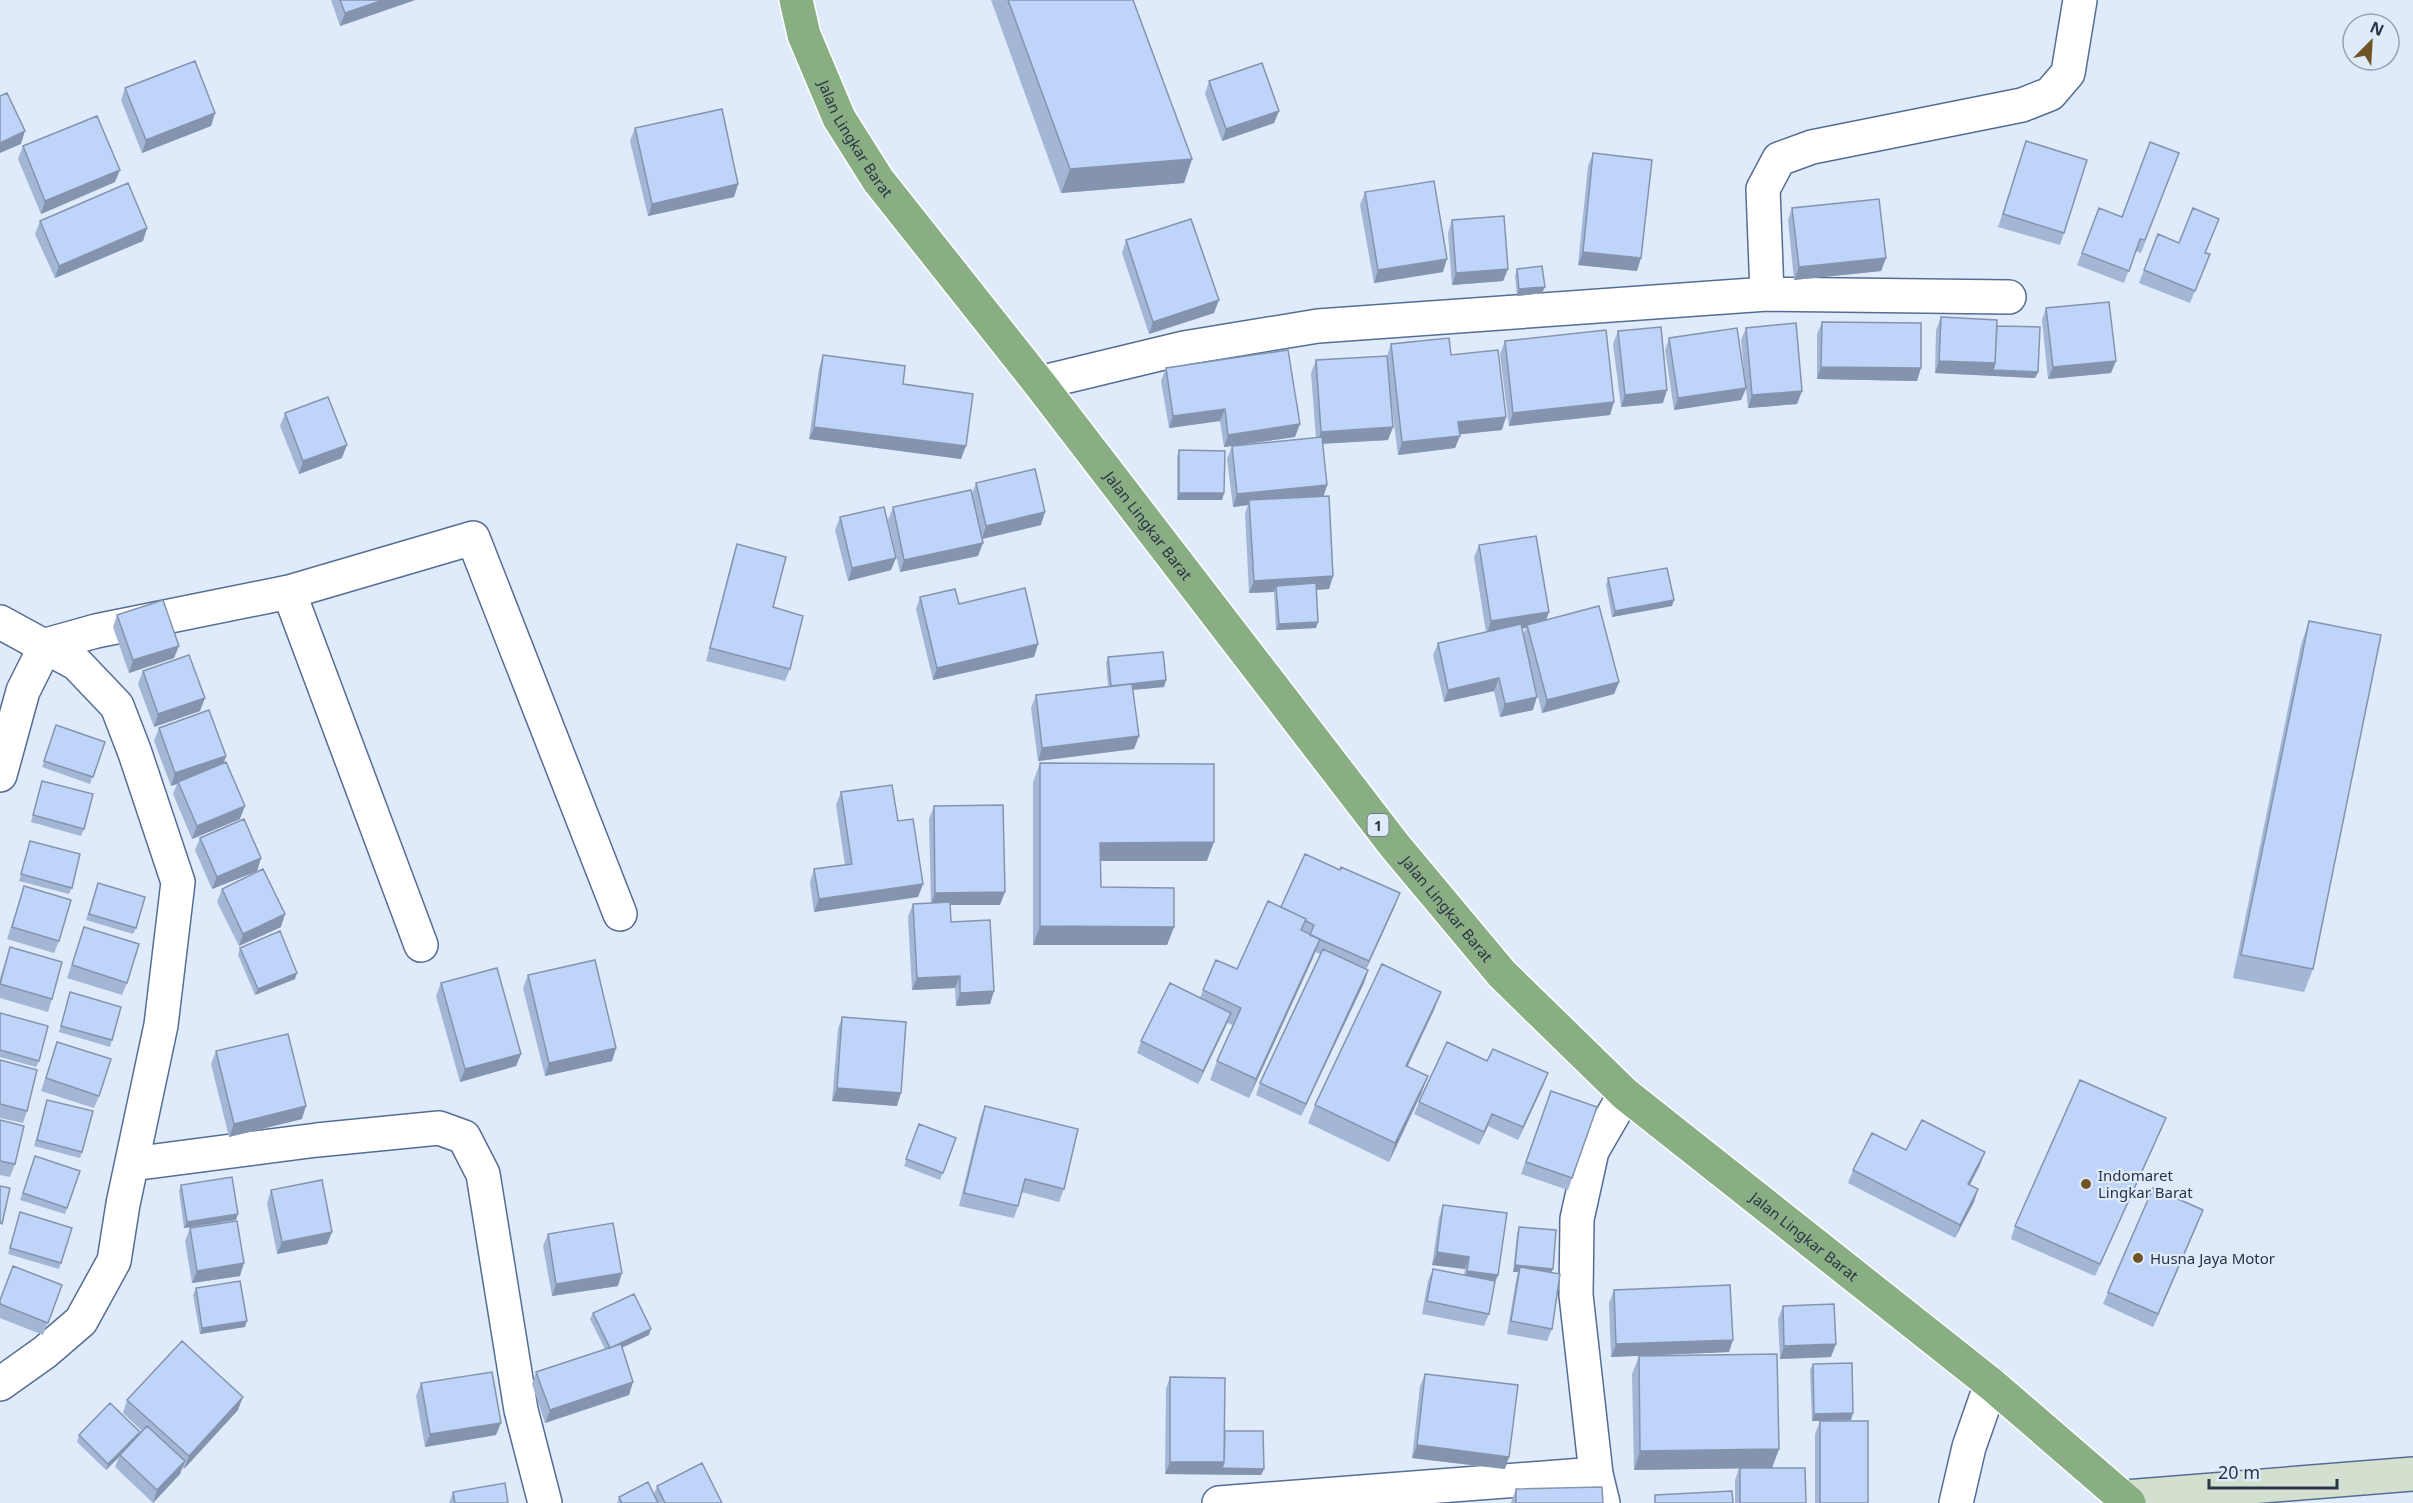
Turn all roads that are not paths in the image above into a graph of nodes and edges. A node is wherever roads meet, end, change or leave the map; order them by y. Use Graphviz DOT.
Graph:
graph roads {
  1 [pos="796,0"];
  2 [pos="2080,0"];
  3 [pos="1767,294"];
  4 [pos="2009,297"];
  5 [pos="1039,383"];
  6 [pos="289,592"];
  7 [pos="0,621"];
  8 [pos="46,645"];
  9 [pos="0,775"];
  10 [pos="620,914"];
  11 [pos="421,945"];
  12 [pos="1625,1094"];
  13 [pos="132,1164"];
  14 [pos="0,1384"];
  15 [pos="1991,1384"];
  16 [pos="2413,1474"];
  17 [pos="1599,1488"];
  18 [pos="2127,1500"];
  19 [pos="545,1503"];
  20 [pos="1219,1503"];
  21 [pos="1956,1503"];
  1 -- 5 [label="highway, Jalan Lingkar Barat / 1"];
  2 -- 3 [label="street"];
  3 -- 4 [label="street"];
  3 -- 5 [label="street"];
  5 -- 12 [label="highway, Jalan Lingkar Barat / 1"];
  6 -- 8 [label="street"];
  6 -- 10 [label="street"];
  6 -- 11 [label="street"];
  7 -- 8 [label="street"];
  8 -- 9 [label="street"];
  8 -- 13 [label="street"];
  12 -- 15 [label="highway, Jalan Lingkar Barat / 1"];
  12 -- 17 [label="street"];
  13 -- 14 [label="street"];
  13 -- 19 [label="street"];
  15 -- 18 [label="highway, Jalan Lingkar Barat / 1"];
  15 -- 21 [label="street"];
  16 -- 18 [label="main road"];
  17 -- 20 [label="street"];
}
